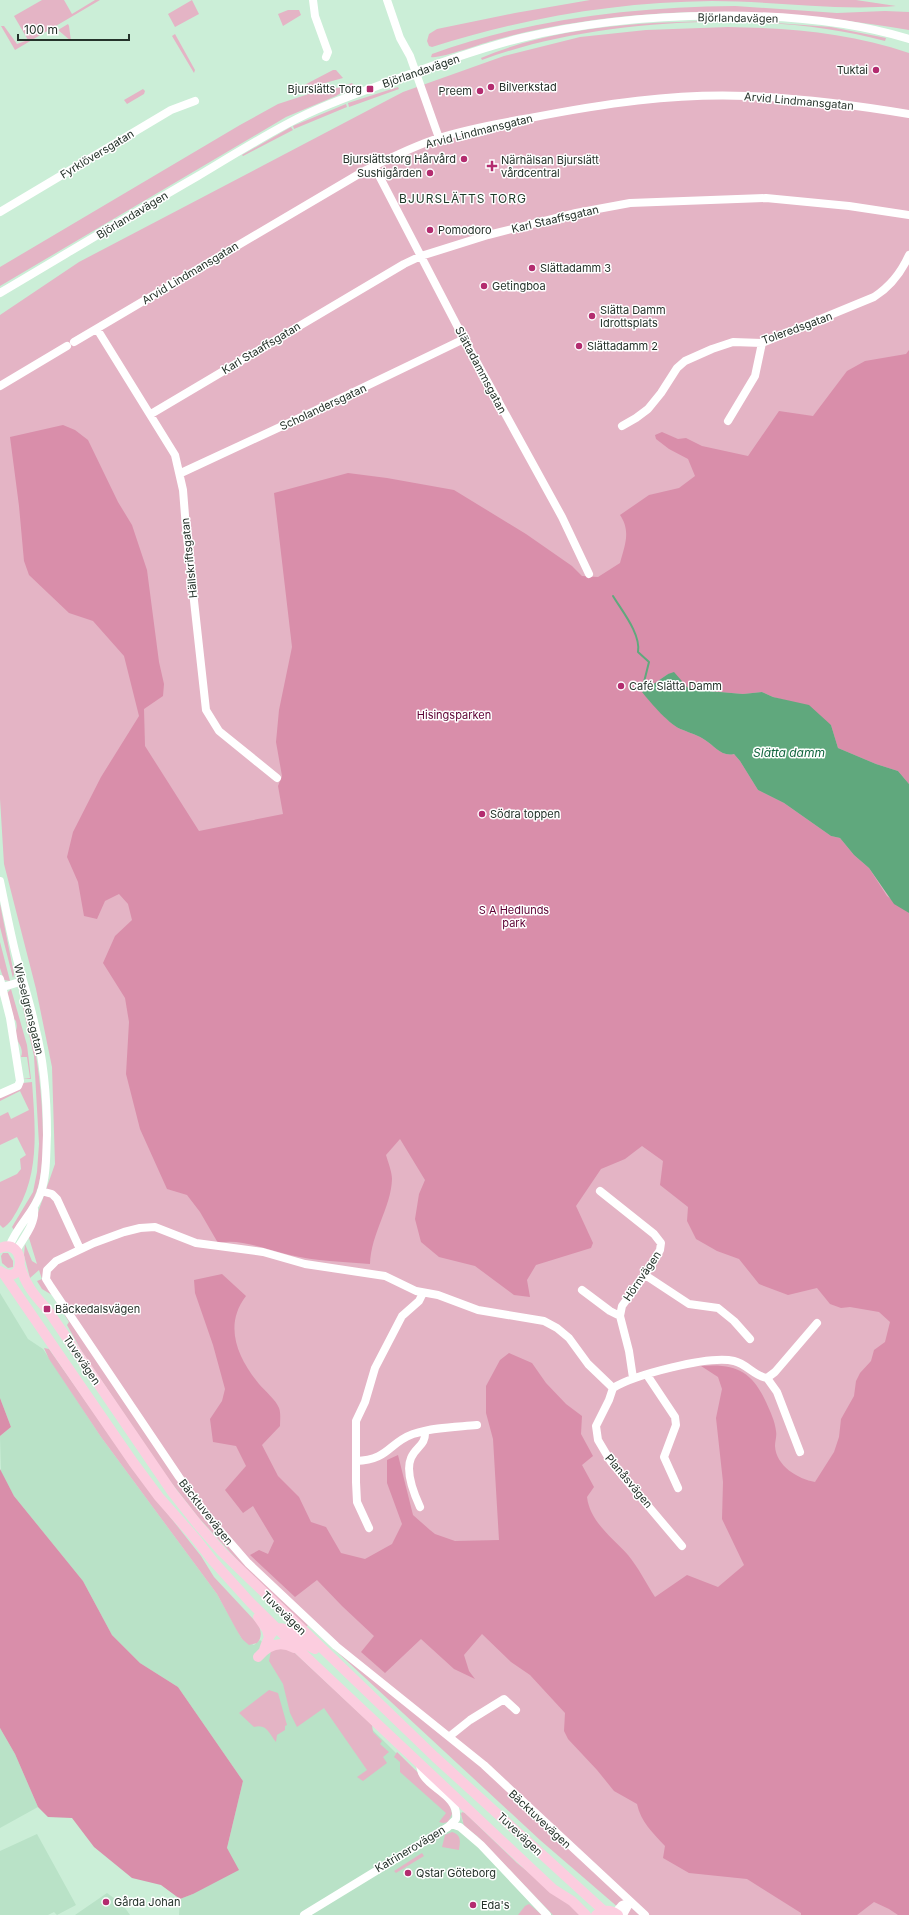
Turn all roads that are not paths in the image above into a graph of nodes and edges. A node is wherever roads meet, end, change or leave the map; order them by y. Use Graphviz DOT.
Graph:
graph roads {
  1 [pos="313,0"];
  2 [pos="387,0"];
  3 [pos="890,33"];
  4 [pos="909,34"];
  5 [pos="909,39"];
  6 [pos="326,57"];
  7 [pos="415,72"];
  8 [pos="195,102"];
  9 [pos="909,114"];
  10 [pos="439,138"];
  11 [pos="374,166"];
  12 [pos="0,212"];
  13 [pos="909,215"];
  14 [pos="909,255"];
  15 [pos="421,256"];
  16 [pos="0,292"];
  17 [pos="98,329"];
  18 [pos="464,339"];
  19 [pos="762,343"];
  20 [pos="0,386"];
  21 [pos="151,414"];
  22 [pos="728,421"];
  23 [pos="622,426"];
  24 [pos="181,473"];
  25 [pos="589,574"];
  26 [pos="277,778"];
  27 [pos="0,881"];
  28 [pos="23,981"];
  29 [pos="1,984"];
  30 [pos="0,1094"];
  31 [pos="41,1191"];
  32 [pos="600,1191"];
  33 [pos="6,1247"];
  34 [pos="80,1249"];
  35 [pos="20,1266"];
  36 [pos="1,1272"];
  37 [pos="645,1275"];
  38 [pos="582,1290"];
  39 [pos="423,1293"];
  40 [pos="620,1316"];
  41 [pos="818,1323"];
  42 [pos="750,1339"];
  43 [pos="647,1375"];
  44 [pos="633,1378"];
  45 [pos="766,1378"];
  46 [pos="612,1388"];
  47 [pos="478,1425"];
  48 [pos="425,1431"];
  49 [pos="800,1452"];
  50 [pos="356,1461"];
  51 [pos="678,1488"];
  52 [pos="420,1507"];
  53 [pos="369,1528"];
  54 [pos="682,1546"];
  55 [pos="212,1562"];
  56 [pos="278,1629"];
  57 [pos="269,1638"];
  58 [pos="323,1650"];
  59 [pos="300,1651"];
  60 [pos="516,1710"];
  61 [pos="450,1736"];
  62 [pos="420,1764"];
  63 [pos="452,1824"];
  64 [pos="630,1902"];
  65 [pos="611,1914"];
  66 [pos="304,1915"];
  67 [pos="547,1915"];
  68 [pos="586,1915"];
  69 [pos="645,1915"];
  1 -- 6 [label="street"];
  2 -- 7 [label="street"];
  3 -- 4 [label="street, Björlandavägen"];
  3 -- 5 [label="street, Björlandavägen"];
  3 -- 7 [label="street, Björlandavägen"];
  7 -- 10 [label="street"];
  7 -- 16 [label="street, Björlandavägen"];
  8 -- 12 [label="street, Fyrklöversgatan"];
  9 -- 10 [label="street, Arvid Lindmansgatan"];
  10 -- 11 [label="street, Arvid Lindmansgatan"];
  11 -- 15 [label="street, Slättadammsgatan"];
  11 -- 17 [label="street, Arvid Lindmansgatan"];
  13 -- 15 [label="street, Karl Staaffsgatan"];
  14 -- 19 [label="street, Toleredsgatan"];
  15 -- 18 [label="street, Slättadammsgatan"];
  15 -- 21 [label="street, Karl Staaffsgatan"];
  17 -- 20 [label="street, Arvid Lindmansgatan"];
  17 -- 21 [label="street, Hällskriftsgatan"];
  18 -- 24 [label="street, Scholandersgatan"];
  18 -- 25 [label="street, Slättadammsgatan"];
  19 -- 22 [label="street"];
  19 -- 23 [label="street, Toleredsgatan"];
  21 -- 24 [label="street, Hällskriftsgatan"];
  24 -- 26 [label="street, Hällskriftsgatan"];
  27 -- 28 [label="street, Wieselgrensgatan"];
  28 -- 29 [label="street"];
  28 -- 31 [label="street, Wieselgrensgatan"];
  29 -- 30 [label="street"];
  31 -- 33 [label="street, Wieselgrensgatan"];
  31 -- 34 [label="street"];
  32 -- 37 [label="street, Hörnvägen"];
  33 -- 35 [label="main road, Tuvevägen"];
  34 -- 39 [label="street"];
  34 -- 61 [label="street, Bäcktuvevägen"];
  35 -- 36 [label="main road, Tuvevägen"];
  35 -- 58 [label="main road, Tuvevägen"];
  36 -- 55 [label="main road, Tuvevägen"];
  37 -- 40 [label="street, Hörnvägen"];
  37 -- 42 [label="street"];
  38 -- 40 [label="street"];
  39 -- 46 [label="street"];
  39 -- 50 [label="street"];
  40 -- 44 [label="street"];
  41 -- 45 [label="street"];
  43 -- 44 [label="street"];
  43 -- 45 [label="street"];
  43 -- 51 [label="street"];
  44 -- 46 [label="street"];
  45 -- 49 [label="street"];
  46 -- 54 [label="street, Planåsvägen"];
  47 -- 48 [label="street"];
  48 -- 50 [label="street"];
  48 -- 52 [label="street"];
  50 -- 53 [label="street"];
  55 -- 56 [label="main road, Tuvevägen"];
  55 -- 57 [label="main road"];
  56 -- 57 [label="main road"];
  56 -- 58 [label="main road"];
  56 -- 59 [label="main road, Tuvevägen"];
  57 -- 59 [label="main road"];
  58 -- 65 [label="main road, Tuvevägen"];
  59 -- 62 [label="main road, Tuvevägen"];
  60 -- 61 [label="street"];
  61 -- 64 [label="street, Bäcktuvevägen"];
  62 -- 63 [label="street, Katrinerovägen"];
  62 -- 68 [label="main road, Tuvevägen"];
  63 -- 66 [label="street, Katrinerovägen"];
  63 -- 67 [label="street"];
  64 -- 65 [label="street"];
  64 -- 69 [label="street, Bäcktuvevägen"];
}
